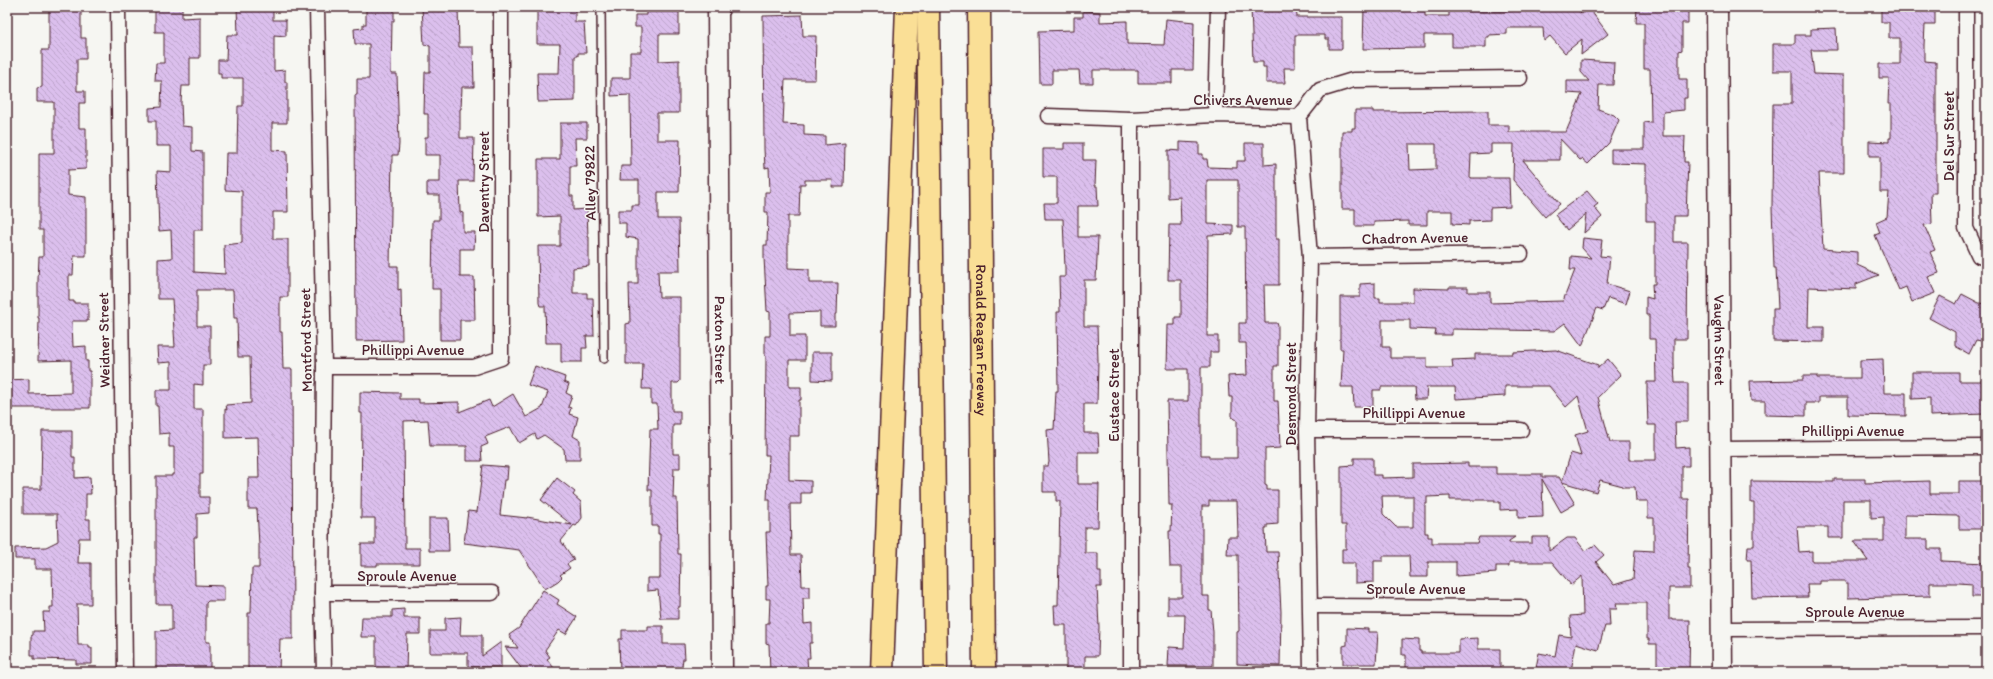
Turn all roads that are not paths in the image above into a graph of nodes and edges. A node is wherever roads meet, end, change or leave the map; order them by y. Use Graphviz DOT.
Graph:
graph roads {
  1 [pos="118,7"];
  2 [pos="317,7"];
  3 [pos="501,7"];
  4 [pos="601,7"];
  5 [pos="718,7"];
  6 [pos="907,7"];
  7 [pos="928,7"];
  8 [pos="979,7"];
  9 [pos="1218,7"];
  10 [pos="1717,7"];
  11 [pos="1966,7"];
  12 [pos="1520,78"];
  13 [pos="1215,115"];
  14 [pos="1048,116"];
  15 [pos="1299,117"];
  16 [pos="1131,118"];
  17 [pos="1521,254"];
  18 [pos="1310,257"];
  19 [pos="1986,258"];
  20 [pos="501,358"];
  21 [pos="604,359"];
  22 [pos="324,367"];
  23 [pos="1308,430"];
  24 [pos="1521,430"];
  25 [pos="1986,447"];
  26 [pos="1720,449"];
  27 [pos="492,592"];
  28 [pos="322,593"];
  29 [pos="1312,606"];
  30 [pos="1521,607"];
  31 [pos="1986,628"];
  32 [pos="1723,629"];
  33 [pos="125,672"];
  34 [pos="324,672"];
  35 [pos="722,672"];
  36 [pos="882,672"];
  37 [pos="936,672"];
  38 [pos="984,672"];
  39 [pos="1131,672"];
  40 [pos="1311,672"];
  41 [pos="1722,672"];
  1 -- 33 [label="street, Weidner Street"];
  2 -- 22 [label="street, Montford Street"];
  3 -- 20 [label="street, Daventry Street"];
  4 -- 21 [label="lane, Alley 79822"];
  5 -- 35 [label="street, Paxton Street"];
  6 -- 36 [label="highway"];
  7 -- 37 [label="highway"];
  8 -- 38 [label="highway, Ronald Reagan Freeway"];
  9 -- 13 [label="street"];
  10 -- 26 [label="street, Vaughn Street"];
  11 -- 19 [label="street, Del Sur Street"];
  12 -- 15 [label="street, Chivers Avenue"];
  13 -- 15 [label="street, Chivers Avenue"];
  13 -- 16 [label="street, Chivers Avenue"];
  14 -- 16 [label="street, Chivers Avenue"];
  15 -- 18 [label="street, Desmond Street"];
  16 -- 39 [label="street, Eustace Street"];
  17 -- 18 [label="street, Chadron Avenue"];
  18 -- 23 [label="street, Desmond Street"];
  20 -- 22 [label="street, Phillippi Avenue"];
  22 -- 28 [label="street, Montford Street"];
  23 -- 24 [label="street, Phillippi Avenue"];
  23 -- 29 [label="street, Desmond Street"];
  25 -- 26 [label="street, Phillippi Avenue"];
  26 -- 32 [label="street, Vaughn Street"];
  27 -- 28 [label="street, Sproule Avenue"];
  28 -- 34 [label="street, Montford Street"];
  29 -- 30 [label="street, Sproule Avenue"];
  29 -- 40 [label="street, Desmond Street"];
  31 -- 32 [label="street, Sproule Avenue"];
  32 -- 41 [label="street, Vaughn Street"];
}
